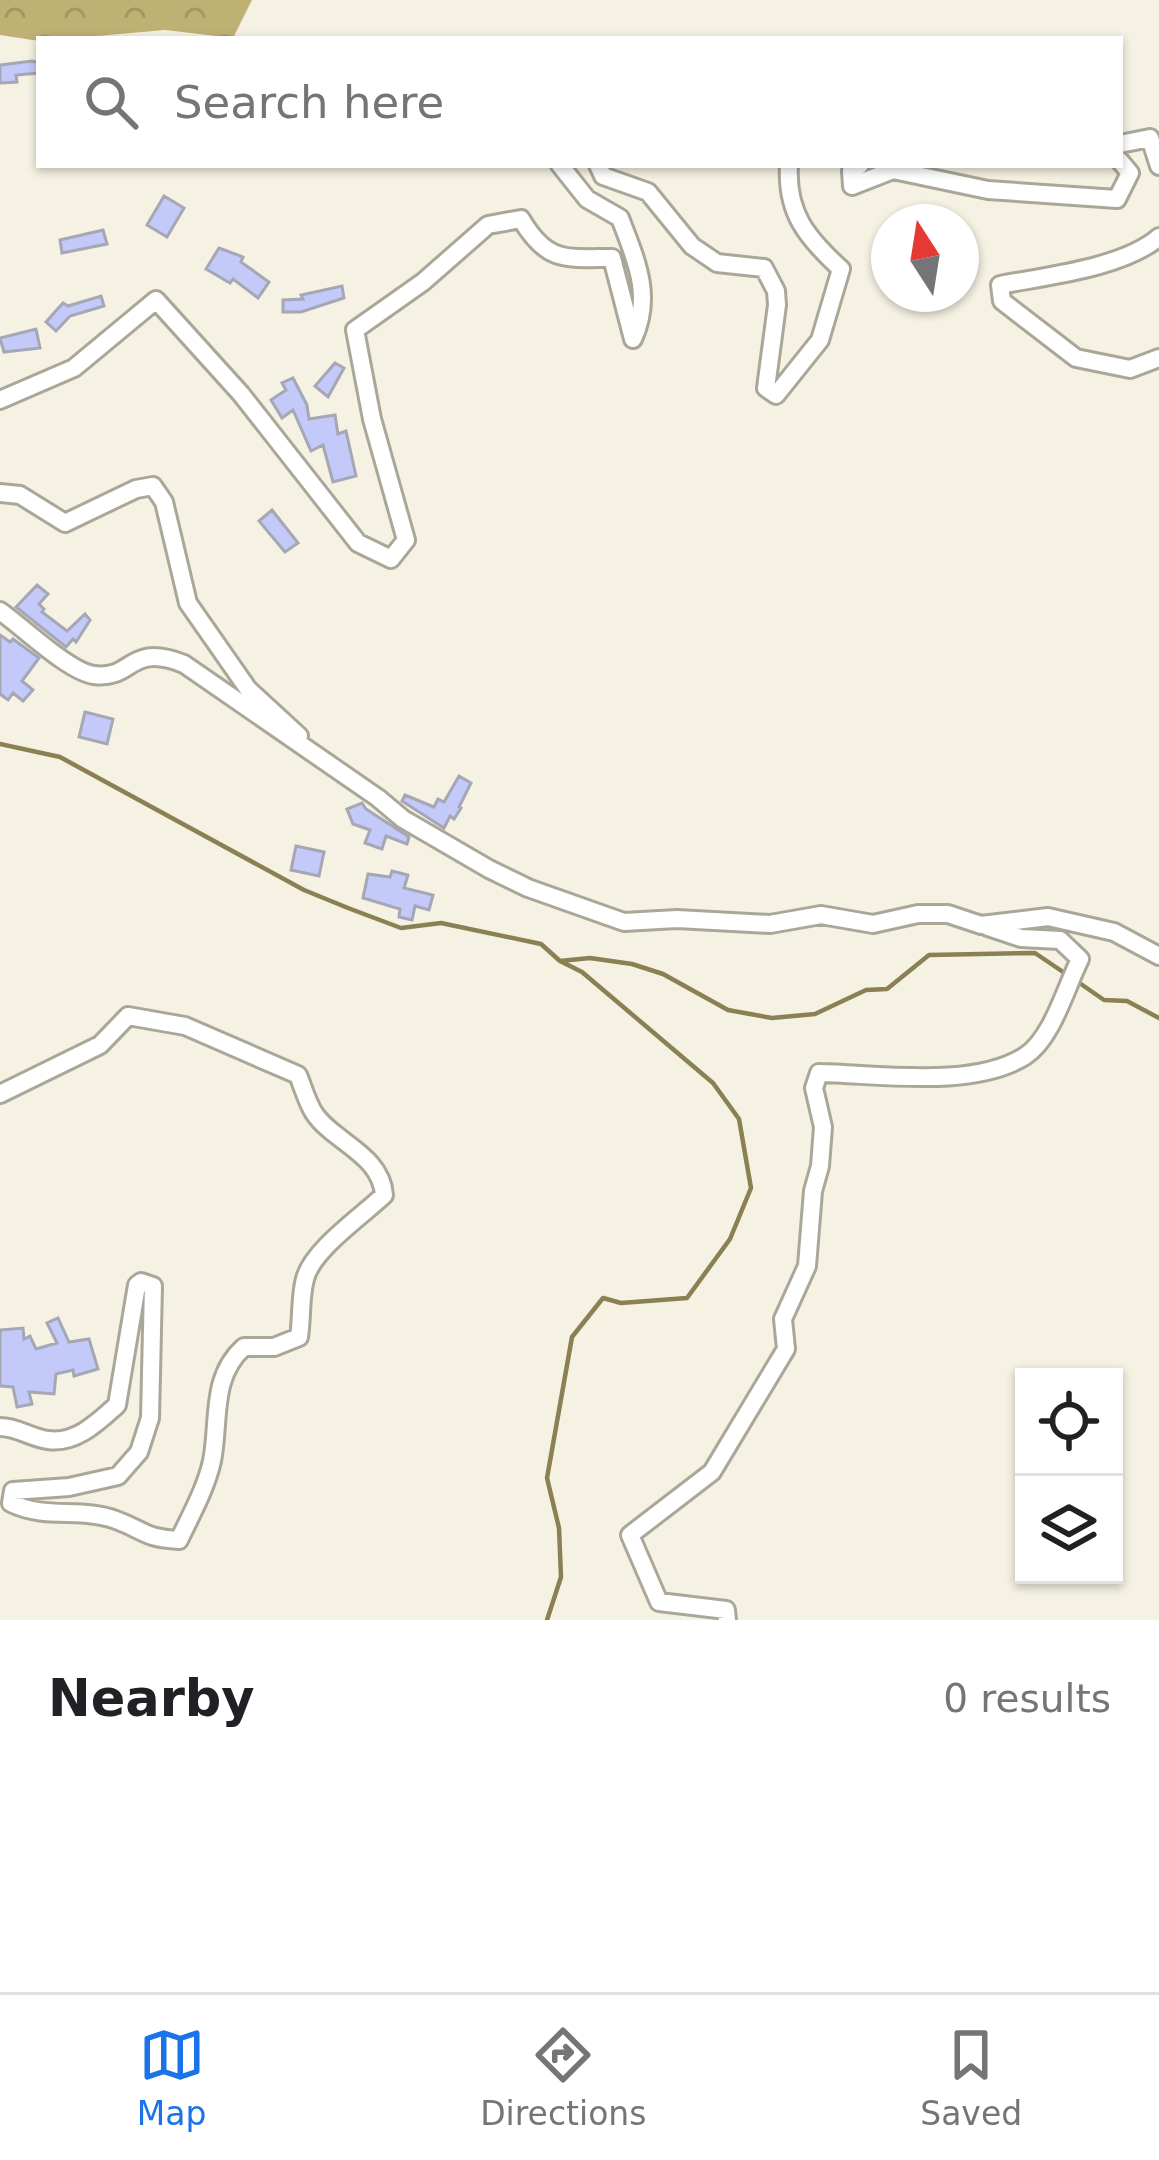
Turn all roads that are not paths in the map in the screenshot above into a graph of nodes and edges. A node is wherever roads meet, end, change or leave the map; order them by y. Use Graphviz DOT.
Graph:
graph roads {
  1 [pos="1123,143"];
  2 [pos="1123,164"];
  3 [pos="1159,166"];
  4 [pos="562,168"];
  5 [pos="599,168"];
  6 [pos="789,168"];
  7 [pos="856,168"];
  8 [pos="1159,237"];
  9 [pos="1159,358"];
  10 [pos="0,400"];
  11 [pos="0,493"];
  12 [pos="0,611"];
  13 [pos="339,773"];
  14 [pos="982,925"];
  15 [pos="1159,956"];
  16 [pos="0,1094"];
  17 [pos="0,1427"];
  18 [pos="727,1620"];
  1 -- 3 [label="street"];
  2 -- 7 [label="street"];
  4 -- 10 [label="street"];
  5 -- 6 [label="street"];
  8 -- 9 [label="street"];
  11 -- 13 [label="street"];
  12 -- 13 [label="street"];
  13 -- 14 [label="street"];
  14 -- 15 [label="street"];
  14 -- 18 [label="street"];
  16 -- 17 [label="street"];
}
